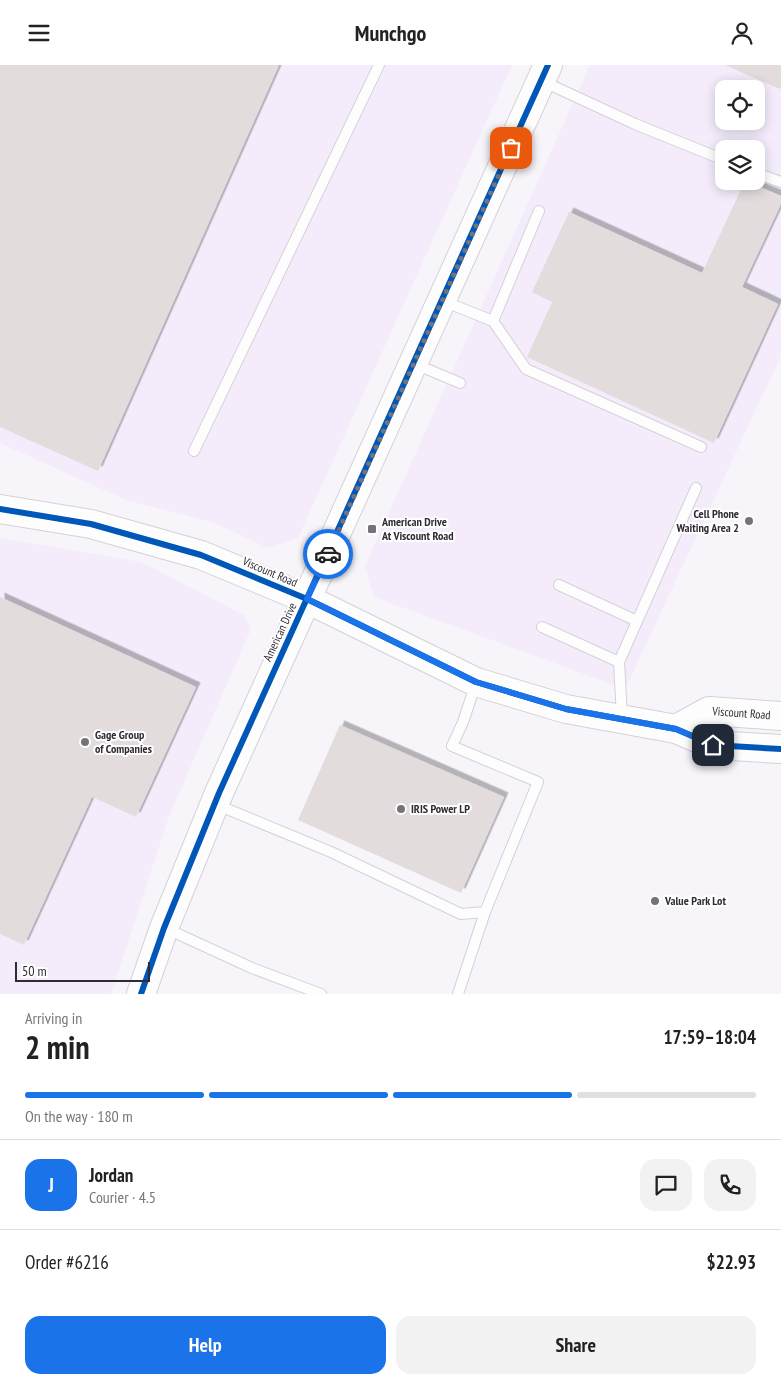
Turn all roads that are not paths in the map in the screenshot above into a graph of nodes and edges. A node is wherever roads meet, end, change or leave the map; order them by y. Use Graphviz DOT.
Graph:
graph roads {
  1 [pos="379,65"];
  2 [pos="545,73"];
  3 [pos="715,156"];
  4 [pos="765,176"];
  5 [pos="781,182"];
  6 [pos="540,211"];
  7 [pos="442,301"];
  8 [pos="493,321"];
  9 [pos="414,364"];
  10 [pos="460,383"];
  11 [pos="701,447"];
  12 [pos="194,451"];
  13 [pos="696,488"];
  14 [pos="0,509"];
  15 [pos="559,585"];
  16 [pos="307,599"];
  17 [pos="637,621"];
  18 [pos="542,627"];
  19 [pos="619,661"];
  20 [pos="476,682"];
  21 [pos="781,716"];
  22 [pos="622,718"];
  23 [pos="676,729"];
  24 [pos="781,749"];
  25 [pos="214,804"];
  26 [pos="485,912"];
  27 [pos="164,928"];
  28 [pos="141,994"];
  29 [pos="320,994"];
  30 [pos="458,994"];
  1 -- 12 [label="lane"];
  2 -- 3 [label="lane"];
  2 -- 7 [label="street, American Drive"];
  4 -- 5 [label="lane"];
  6 -- 8 [label="lane"];
  7 -- 8 [label="lane"];
  7 -- 9 [label="street, American Drive"];
  8 -- 11 [label="lane"];
  9 -- 10 [label="lane"];
  9 -- 16 [label="street, American Drive"];
  13 -- 17 [label="lane"];
  14 -- 16 [label="street, Viscount Road"];
  15 -- 17 [label="lane"];
  16 -- 20 [label="street, Viscount Road"];
  16 -- 25 [label="street, American Drive"];
  17 -- 19 [label="lane"];
  18 -- 19 [label="lane"];
  19 -- 22 [label="lane"];
  20 -- 22 [label="street, Viscount Road"];
  20 -- 26 [label="lane"];
  21 -- 23 [label="street, Viscount Road"];
  22 -- 23 [label="street, Viscount Road"];
  23 -- 24 [label="street, Viscount Road"];
  25 -- 26 [label="lane"];
  25 -- 27 [label="street, American Drive"];
  26 -- 30 [label="lane"];
  27 -- 28 [label="street, American Drive"];
  27 -- 29 [label="lane"];
}
